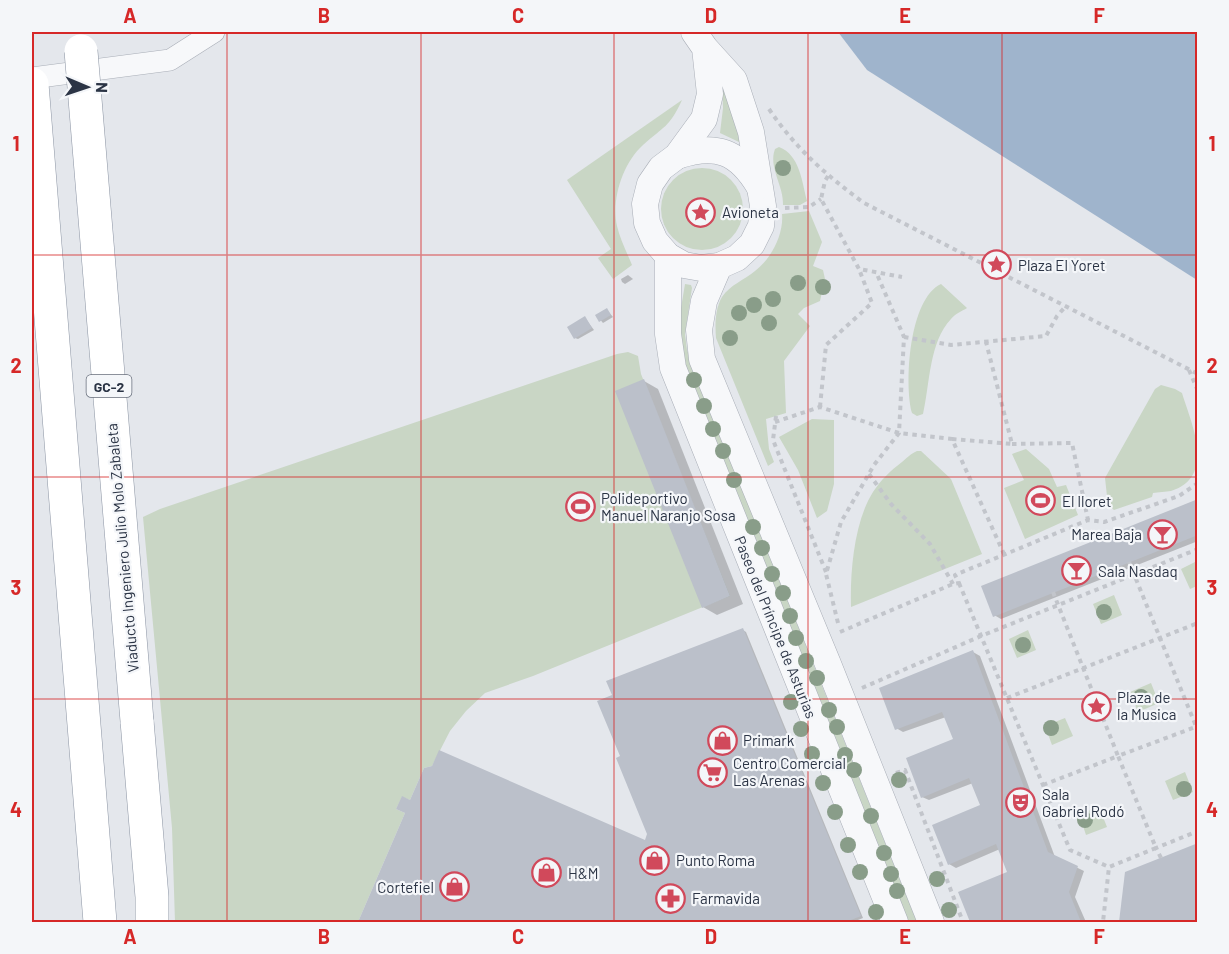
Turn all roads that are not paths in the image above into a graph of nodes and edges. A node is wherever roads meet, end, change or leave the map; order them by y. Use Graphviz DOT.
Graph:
graph roads {
  1 [pos="214,32"];
  2 [pos="700,40"];
  3 [pos="81,41"];
  4 [pos="32,78"];
  5 [pos="32,84"];
  6 [pos="677,156"];
  7 [pos="759,186"];
  8 [pos="668,256"];
  9 [pos="719,266"];
  10 [pos="100,922"];
  11 [pos="152,922"];
  12 [pos="895,922"];
  13 [pos="931,922"];
  1 -- 4 [label="street"];
  2 -- 6 [label="street"];
  2 -- 7 [label="street"];
  3 -- 11 [label="highway, Viaducto Ingeniero Julio Molo Zabaleta / GC-2, bridge"];
  5 -- 10 [label="highway"];
  6 -- 7 [label="street"];
  6 -- 8 [label="street"];
  7 -- 9 [label="street"];
  8 -- 9 [label="street"];
  8 -- 12 [label="street, Paseo del Príncipe de Asturias"];
  9 -- 13 [label="street"];
}
